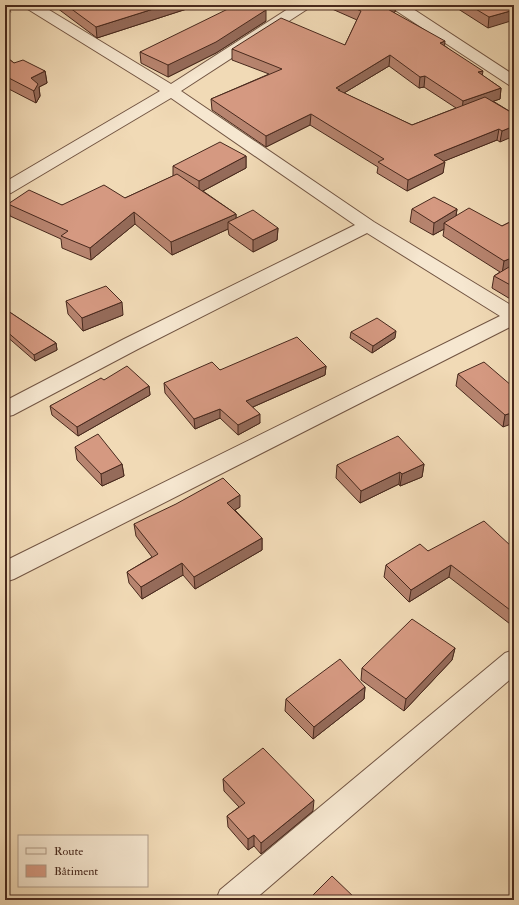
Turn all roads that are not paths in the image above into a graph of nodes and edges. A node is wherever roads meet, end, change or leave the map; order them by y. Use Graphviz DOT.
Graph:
graph roads {
  1 [pos="31,5"];
  2 [pos="304,5"];
  3 [pos="398,5"];
  4 [pos="514,82"];
  5 [pos="171,91"];
  6 [pos="5,189"];
  7 [pos="368,226"];
  8 [pos="514,317"];
  9 [pos="5,410"];
  10 [pos="5,572"];
  11 [pos="514,661"];
  12 [pos="231,900"];
  1 -- 5 [label="street"];
  2 -- 5 [label="street"];
  3 -- 4 [label="street"];
  5 -- 6 [label="street"];
  5 -- 7 [label="street"];
  7 -- 8 [label="street"];
  7 -- 9 [label="street"];
  8 -- 10 [label="street"];
  11 -- 12 [label="street"];
}
